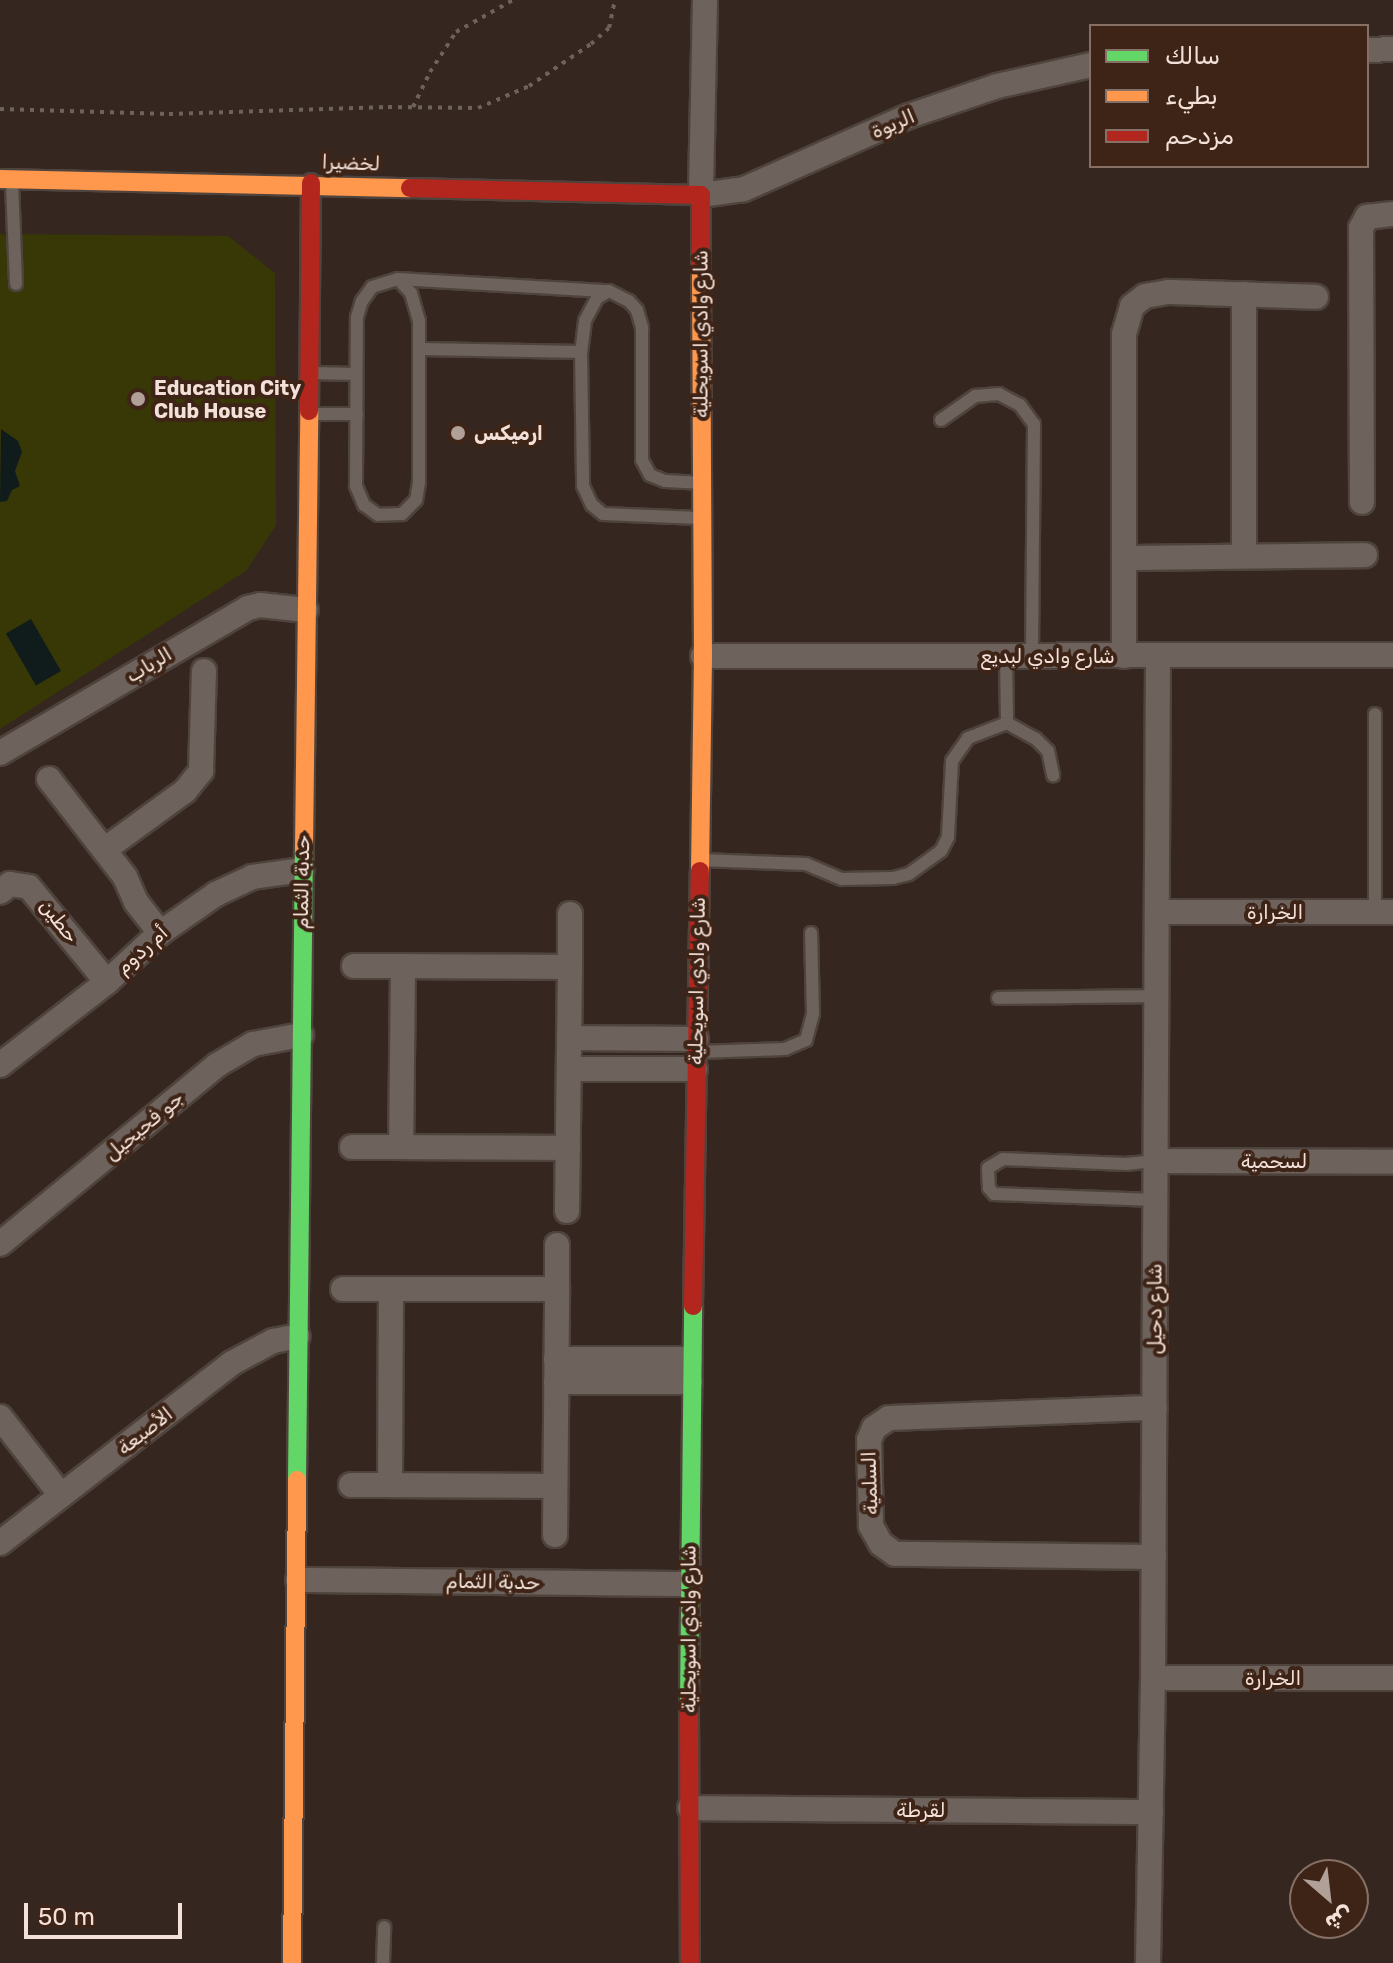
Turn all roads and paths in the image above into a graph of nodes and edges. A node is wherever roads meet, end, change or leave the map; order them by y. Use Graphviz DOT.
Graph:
graph roads {
  1 [pos="513,0"];
  2 [pos="615,0"];
  3 [pos="705,0"];
  4 [pos="1393,49"];
  5 [pos="1369,50"];
  6 [pos="1089,65"];
  7 [pos="413,107"];
  8 [pos="0,109"];
  9 [pos="6,179"];
  10 [pos="311,183"];
  11 [pos="701,195"];
  12 [pos="1393,214"];
  13 [pos="14,278"];
  14 [pos="398,279"];
  15 [pos="609,291"];
  16 [pos="1244,294"];
  17 [pos="1316,297"];
  18 [pos="422,349"];
  19 [pos="581,352"];
  20 [pos="308,373"];
  21 [pos="356,374"];
  22 [pos="307,414"];
  23 [pos="357,414"];
  24 [pos="941,420"];
  25 [pos="702,483"];
  26 [pos="1362,502"];
  27 [pos="702,518"];
  28 [pos="1365,555"];
  29 [pos="1244,556"];
  30 [pos="1124,558"];
  31 [pos="306,610"];
  32 [pos="1393,655"];
  33 [pos="703,656"];
  34 [pos="1006,656"];
  35 [pos="1032,656"];
  36 [pos="1124,656"];
  37 [pos="1158,656"];
  38 [pos="204,671"];
  39 [pos="1375,714"];
  40 [pos="1007,723"];
  41 [pos="0,753"];
  42 [pos="1053,775"];
  43 [pos="49,779"];
  44 [pos="104,850"];
  45 [pos="699,860"];
  46 [pos="302,870"];
  47 [pos="0,892"];
  48 [pos="1157,912"];
  49 [pos="1384,912"];
  50 [pos="570,914"];
  51 [pos="166,928"];
  52 [pos="811,933"];
  53 [pos="354,966"];
  54 [pos="403,966"];
  55 [pos="570,967"];
  56 [pos="107,982"];
  57 [pos="1156,996"];
  58 [pos="998,998"];
  59 [pos="301,1035"];
  60 [pos="569,1038"];
  61 [pos="695,1053"];
  62 [pos="0,1065"];
  63 [pos="569,1069"];
  64 [pos="352,1147"];
  65 [pos="401,1147"];
  66 [pos="568,1148"];
  67 [pos="1156,1161"];
  68 [pos="1393,1162"];
  69 [pos="1155,1200"];
  70 [pos="567,1211"];
  71 [pos="0,1244"];
  72 [pos="557,1245"];
  73 [pos="343,1289"];
  74 [pos="391,1289"];
  75 [pos="557,1289"];
  76 [pos="298,1336"];
  77 [pos="556,1370"];
  78 [pos="690,1371"];
  79 [pos="1155,1408"];
  80 [pos="0,1417"];
  81 [pos="351,1485"];
  82 [pos="390,1485"];
  83 [pos="555,1486"];
  84 [pos="61,1495"];
  85 [pos="555,1535"];
  86 [pos="0,1543"];
  87 [pos="1154,1557"];
  88 [pos="298,1580"];
  89 [pos="688,1584"];
  90 [pos="1153,1678"];
  91 [pos="1393,1678"];
  92 [pos="690,1808"];
  93 [pos="1151,1812"];
  94 [pos="384,1927"];
  95 [pos="292,1963"];
  96 [pos="383,1963"];
  97 [pos="690,1963"];
  98 [pos="1148,1963"];
  1 -- 7 [label="path"];
  2 -- 7 [label="path"];
  3 -- 11 [label="street, شارع وادي اسويحلية"];
  4 -- 5 [label="street"];
  6 -- 11 [label="street, الربوة"];
  7 -- 8 [label="path"];
  9 -- 10 [label="street, لخضيرا"];
  9 -- 13 [label="lane"];
  10 -- 11 [label="street, لخضيرا"];
  10 -- 20 [label="street, حدبة الثمام"];
  11 -- 25 [label="street, شارع وادي اسويحلية"];
  12 -- 26 [label="street"];
  14 -- 15 [label="lane"];
  14 -- 18 [label="lane"];
  14 -- 21 [label="lane"];
  15 -- 19 [label="lane"];
  15 -- 25 [label="lane"];
  16 -- 17 [label="street"];
  16 -- 29 [label="street"];
  16 -- 30 [label="street"];
  18 -- 19 [label="lane"];
  18 -- 23 [label="lane"];
  19 -- 27 [label="lane"];
  20 -- 21 [label="lane"];
  20 -- 22 [label="street, حدبة الثمام"];
  21 -- 23 [label="lane"];
  22 -- 23 [label="lane"];
  22 -- 31 [label="street, حدبة الثمام"];
  24 -- 35 [label="lane"];
  25 -- 27 [label="street, شارع وادي اسويحلية"];
  27 -- 33 [label="street, شارع وادي اسويحلية"];
  28 -- 29 [label="street"];
  29 -- 30 [label="street"];
  30 -- 36 [label="street"];
  31 -- 41 [label="street, الرباب"];
  31 -- 46 [label="street, حدبة الثمام"];
  32 -- 37 [label="street, شارع وادي لبديع"];
  33 -- 34 [label="street, شارع وادي لبديع"];
  33 -- 45 [label="street, شارع وادي اسويحلية"];
  34 -- 35 [label="street, شارع وادي لبديع"];
  34 -- 40 [label="lane"];
  35 -- 36 [label="street, شارع وادي لبديع"];
  36 -- 37 [label="street, شارع وادي لبديع"];
  37 -- 48 [label="street, شارع دحيل"];
  38 -- 44 [label="street"];
  39 -- 49 [label="lane"];
  40 -- 42 [label="lane"];
  40 -- 45 [label="lane"];
  43 -- 44 [label="street"];
  44 -- 51 [label="street"];
  45 -- 61 [label="street, شارع وادي اسويحلية"];
  46 -- 51 [label="street, أم ردوم"];
  46 -- 59 [label="street, حدبة الثمام"];
  47 -- 56 [label="street, حطين"];
  48 -- 49 [label="street, الخرارة"];
  48 -- 57 [label="street, شارع دحيل"];
  50 -- 55 [label="street"];
  51 -- 56 [label="street, أم ردوم"];
  52 -- 61 [label="lane"];
  53 -- 54 [label="street"];
  54 -- 55 [label="street"];
  54 -- 65 [label="street"];
  55 -- 60 [label="street"];
  56 -- 62 [label="street, أم ردوم"];
  57 -- 58 [label="lane"];
  57 -- 67 [label="street, شارع دحيل"];
  59 -- 71 [label="street, جو فحيحيل"];
  59 -- 76 [label="street, حدبة الثمام"];
  60 -- 61 [label="street"];
  60 -- 63 [label="street"];
  61 -- 63 [label="street"];
  61 -- 78 [label="street, شارع وادي اسويحلية"];
  63 -- 66 [label="street"];
  64 -- 65 [label="street"];
  65 -- 66 [label="street"];
  66 -- 70 [label="street"];
  67 -- 68 [label="street, لسحمية"];
  67 -- 69 [label="street, شارع دحيل"];
  67 -- 69 [label="lane"];
  69 -- 79 [label="street, شارع دحيل"];
  72 -- 75 [label="street"];
  73 -- 74 [label="street"];
  74 -- 75 [label="street"];
  74 -- 82 [label="street"];
  75 -- 77 [label="street"];
  76 -- 84 [label="street, الأصبعة"];
  76 -- 88 [label="street, حدبة الثمام"];
  77 -- 78 [label="street"];
  77 -- 83 [label="street"];
  78 -- 89 [label="street, شارع وادي اسويحلية"];
  79 -- 87 [label="street, شارع دحيل"];
  79 -- 87 [label="street, السلمية"];
  80 -- 84 [label="street"];
  81 -- 82 [label="street"];
  82 -- 83 [label="street"];
  83 -- 85 [label="street"];
  84 -- 86 [label="street, الأصبعة"];
  87 -- 90 [label="street, شارع دحيل"];
  88 -- 89 [label="street, حدبة الثمام"];
  88 -- 95 [label="street, حدبة الثمام"];
  89 -- 92 [label="street, شارع وادي اسويحلية"];
  90 -- 91 [label="street, الخرارة"];
  90 -- 93 [label="street, شارع دحيل"];
  92 -- 93 [label="street, لقرطة"];
  92 -- 97 [label="street, شارع وادي اسويحلية"];
  93 -- 98 [label="street, شارع دحيل"];
  94 -- 96 [label="lane"];
}
